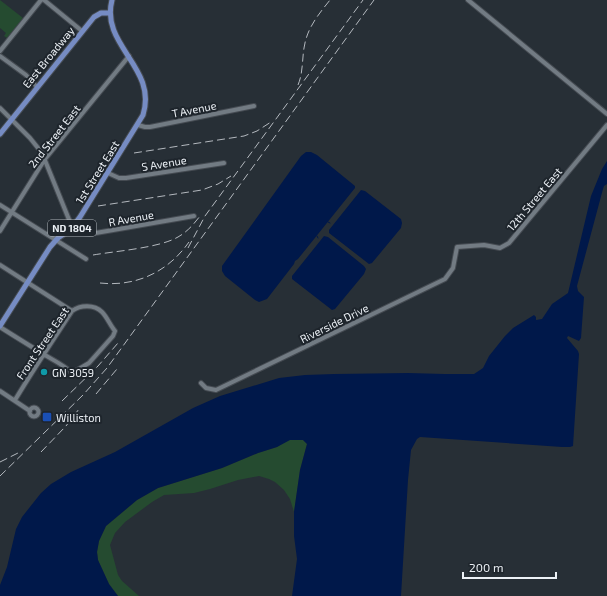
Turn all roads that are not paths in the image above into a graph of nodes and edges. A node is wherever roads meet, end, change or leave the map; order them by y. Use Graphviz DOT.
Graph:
graph roads {
  1 [pos="40,0"];
  2 [pos="44,0"];
  3 [pos="112,0"];
  4 [pos="468,0"];
  5 [pos="110,13"];
  6 [pos="82,31"];
  7 [pos="0,51"];
  8 [pos="0,56"];
  9 [pos="128,56"];
  10 [pos="37,86"];
  11 [pos="254,106"];
  12 [pos="0,108"];
  13 [pos="607,114"];
  14 [pos="11,119"];
  15 [pos="138,125"];
  16 [pos="607,125"];
  17 [pos="0,134"];
  18 [pos="45,160"];
  19 [pos="224,163"];
  20 [pos="108,173"];
  21 [pos="0,205"];
  22 [pos="12,212"];
  23 [pos="194,216"];
  24 [pos="73,226"];
  25 [pos="0,231"];
  26 [pos="56,240"];
  27 [pos="457,247"];
  28 [pos="86,259"];
  29 [pos="0,265"];
  30 [pos="28,283"];
  31 [pos="72,311"];
  32 [pos="0,327"];
  33 [pos="44,354"];
  34 [pos="200,383"];
  35 [pos="0,391"];
  36 [pos="15,400"];
  37 [pos="30,411"];
  1 -- 7 [label="street"];
  2 -- 6 [label="street"];
  3 -- 5 [label="main road, ND 1804"];
  4 -- 13 [label="street"];
  5 -- 6 [label="main road, East Broadway"];
  5 -- 9 [label="main road, ND 1804"];
  6 -- 10 [label="main road, East Broadway"];
  8 -- 10 [label="street"];
  9 -- 15 [label="main road, 1st Street East / ND 1804"];
  9 -- 18 [label="street, 2nd Street East"];
  10 -- 14 [label="main road, East Broadway"];
  11 -- 15 [label="street, T Avenue"];
  12 -- 14 [label="street"];
  14 -- 17 [label="main road, East Broadway"];
  14 -- 18 [label="street"];
  15 -- 20 [label="main road, 1st Street East / ND 1804"];
  16 -- 27 [label="street, 12th Street East"];
  18 -- 22 [label="street, 2nd Street East"];
  18 -- 24 [label="street"];
  19 -- 20 [label="street, S Avenue"];
  20 -- 24 [label="main road, 1st Street East / ND 1804"];
  21 -- 22 [label="street"];
  22 -- 25 [label="street, 2nd Street East"];
  22 -- 26 [label="street"];
  23 -- 24 [label="street, R Avenue"];
  24 -- 26 [label="main road, 1st Street East / ND 1804"];
  26 -- 28 [label="street"];
  26 -- 30 [label="main road, 1st Street East / ND 1804"];
  27 -- 34 [label="street, Riverside Drive"];
  29 -- 30 [label="street"];
  30 -- 31 [label="street"];
  30 -- 32 [label="main road, 1st Street East / ND 1804"];
  31 -- 33 [label="street, Front Street East"];
  31 -- 33 [label="street, Front Street East"];
  32 -- 33 [label="street"];
  33 -- 36 [label="street, Front Street East"];
  35 -- 36 [label="street"];
  36 -- 37 [label="street"];
}
